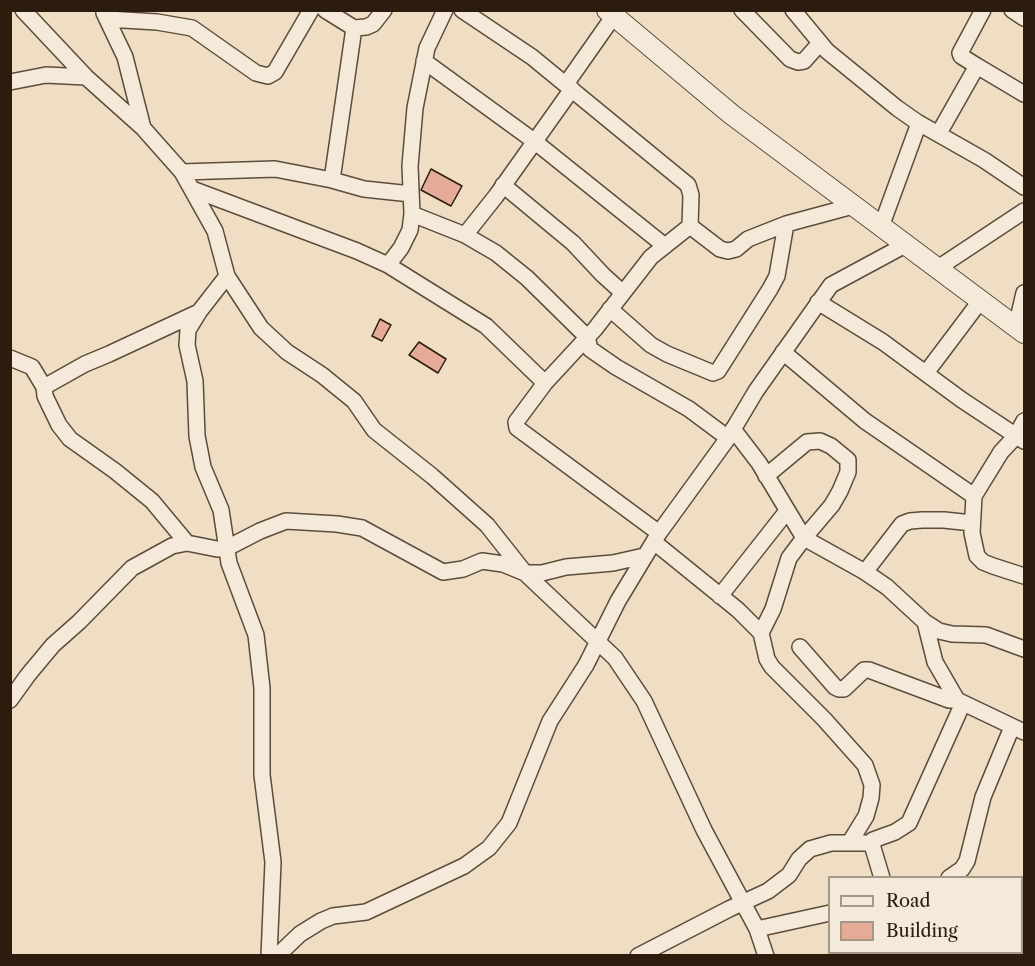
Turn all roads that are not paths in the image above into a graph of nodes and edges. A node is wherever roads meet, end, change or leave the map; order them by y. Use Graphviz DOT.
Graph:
graph roads {
  1 [pos="23,10"];
  2 [pos="311,10"];
  3 [pos="326,10"];
  4 [pos="384,10"];
  5 [pos="445,10"];
  6 [pos="462,10"];
  7 [pos="742,10"];
  8 [pos="793,10"];
  9 [pos="983,10"];
  10 [pos="610,14"];
  11 [pos="105,15"];
  12 [pos="354,28"];
  13 [pos="820,43"];
  14 [pos="424,61"];
  15 [pos="977,66"];
  16 [pos="86,77"];
  17 [pos="10,82"];
  18 [pos="569,87"];
  19 [pos="1024,94"];
  20 [pos="919,123"];
  21 [pos="143,128"];
  22 [pos="939,134"];
  23 [pos="534,141"];
  24 [pos="182,172"];
  25 [pos="332,180"];
  26 [pos="503,185"];
  27 [pos="1024,187"];
  28 [pos="192,189"];
  29 [pos="411,194"];
  30 [pos="852,206"];
  31 [pos="1024,211"];
  32 [pos="412,214"];
  33 [pos="786,224"];
  34 [pos="690,226"];
  35 [pos="881,227"];
  36 [pos="465,235"];
  37 [pos="907,244"];
  38 [pos="665,246"];
  39 [pos="388,266"];
  40 [pos="938,268"];
  41 [pos="227,276"];
  42 [pos="623,293"];
  43 [pos="1024,293"];
  44 [pos="981,300"];
  45 [pos="818,302"];
  46 [pos="610,309"];
  47 [pos="199,312"];
  48 [pos="1020,330"];
  49 [pos="587,337"];
  50 [pos="783,352"];
  51 [pos="10,358"];
  52 [pos="926,373"];
  53 [pos="545,383"];
  54 [pos="44,387"];
  55 [pos="1024,421"];
  56 [pos="731,433"];
  57 [pos="1020,438"];
  58 [pos="766,476"];
  59 [pos="974,496"];
  60 [pos="787,510"];
  61 [pos="972,523"];
  62 [pos="656,538"];
  63 [pos="804,538"];
  64 [pos="187,543"];
  65 [pos="227,548"];
  66 [pos="645,556"];
  67 [pos="865,572"];
  68 [pos="525,573"];
  69 [pos="1024,576"];
  70 [pos="720,596"];
  71 [pos="925,622"];
  72 [pos="761,633"];
  73 [pos="598,642"];
  74 [pos="800,647"];
  75 [pos="1024,649"];
  76 [pos="10,700"];
  77 [pos="960,701"];
  78 [pos="1018,730"];
  79 [pos="850,842"];
  80 [pos="872,843"];
  81 [pos="881,876"];
  82 [pos="952,876"];
  83 [pos="743,903"];
  84 [pos="828,913"];
  85 [pos="757,929"];
  86 [pos="269,956"];
  87 [pos="277,956"];
  88 [pos="638,956"];
  89 [pos="766,956"];
  1 -- 16 [label="street"];
  2 -- 11 [label="street"];
  3 -- 12 [label="street"];
  4 -- 12 [label="street"];
  5 -- 14 [label="street"];
  6 -- 18 [label="street"];
  7 -- 13 [label="street"];
  8 -- 13 [label="street"];
  9 -- 15 [label="street"];
  10 -- 18 [label="street"];
  10 -- 30 [label="street"];
  11 -- 21 [label="street"];
  12 -- 25 [label="street"];
  13 -- 20 [label="street"];
  14 -- 23 [label="street"];
  14 -- 29 [label="street"];
  15 -- 19 [label="street"];
  15 -- 22 [label="street"];
  16 -- 17 [label="street"];
  16 -- 21 [label="street"];
  18 -- 23 [label="street"];
  18 -- 34 [label="street"];
  20 -- 22 [label="street"];
  20 -- 35 [label="street"];
  21 -- 24 [label="street"];
  22 -- 27 [label="street"];
  23 -- 26 [label="street"];
  23 -- 38 [label="street"];
  24 -- 25 [label="street"];
  24 -- 28 [label="street"];
  25 -- 29 [label="street"];
  26 -- 36 [label="street"];
  26 -- 42 [label="street"];
  28 -- 39 [label="street"];
  28 -- 41 [label="street"];
  29 -- 32 [label="street"];
  30 -- 33 [label="street"];
  30 -- 35 [label="street"];
  31 -- 40 [label="street"];
  32 -- 36 [label="street"];
  32 -- 39 [label="street"];
  33 -- 34 [label="street"];
  33 -- 46 [label="street"];
  34 -- 38 [label="street"];
  35 -- 37 [label="street"];
  36 -- 49 [label="street"];
  37 -- 40 [label="street"];
  37 -- 45 [label="street"];
  38 -- 42 [label="street"];
  39 -- 53 [label="street"];
  40 -- 44 [label="street"];
  41 -- 47 [label="street"];
  41 -- 68 [label="street"];
  42 -- 46 [label="street"];
  43 -- 48 [label="street"];
  44 -- 48 [label="street"];
  44 -- 52 [label="street"];
  45 -- 50 [label="street"];
  45 -- 52 [label="street"];
  46 -- 49 [label="street"];
  47 -- 54 [label="street"];
  47 -- 65 [label="street"];
  49 -- 53 [label="street"];
  49 -- 56 [label="street"];
  50 -- 56 [label="street"];
  50 -- 59 [label="street"];
  51 -- 54 [label="street"];
  52 -- 57 [label="street"];
  53 -- 62 [label="street"];
  54 -- 64 [label="street"];
  55 -- 57 [label="street"];
  56 -- 58 [label="street"];
  56 -- 62 [label="street"];
  57 -- 59 [label="street"];
  58 -- 60 [label="street"];
  58 -- 63 [label="street"];
  59 -- 61 [label="street"];
  60 -- 63 [label="street"];
  60 -- 70 [label="street"];
  61 -- 67 [label="street"];
  61 -- 69 [label="street"];
  62 -- 66 [label="street"];
  62 -- 70 [label="street"];
  63 -- 67 [label="street"];
  63 -- 72 [label="street"];
  64 -- 65 [label="street"];
  64 -- 76 [label="street"];
  65 -- 68 [label="street"];
  65 -- 86 [label="street"];
  66 -- 68 [label="street"];
  66 -- 73 [label="street"];
  67 -- 71 [label="street"];
  68 -- 73 [label="street"];
  70 -- 72 [label="street"];
  71 -- 75 [label="street"];
  71 -- 77 [label="street"];
  72 -- 79 [label="street"];
  73 -- 83 [label="street"];
  73 -- 87 [label="street"];
  74 -- 77 [label="street"];
  77 -- 78 [label="street"];
  77 -- 80 [label="street"];
  78 -- 82 [label="street"];
  79 -- 80 [label="street"];
  79 -- 83 [label="street"];
  80 -- 81 [label="street"];
  83 -- 85 [label="street"];
  83 -- 88 [label="street"];
  84 -- 85 [label="street"];
  85 -- 89 [label="street"];
}
